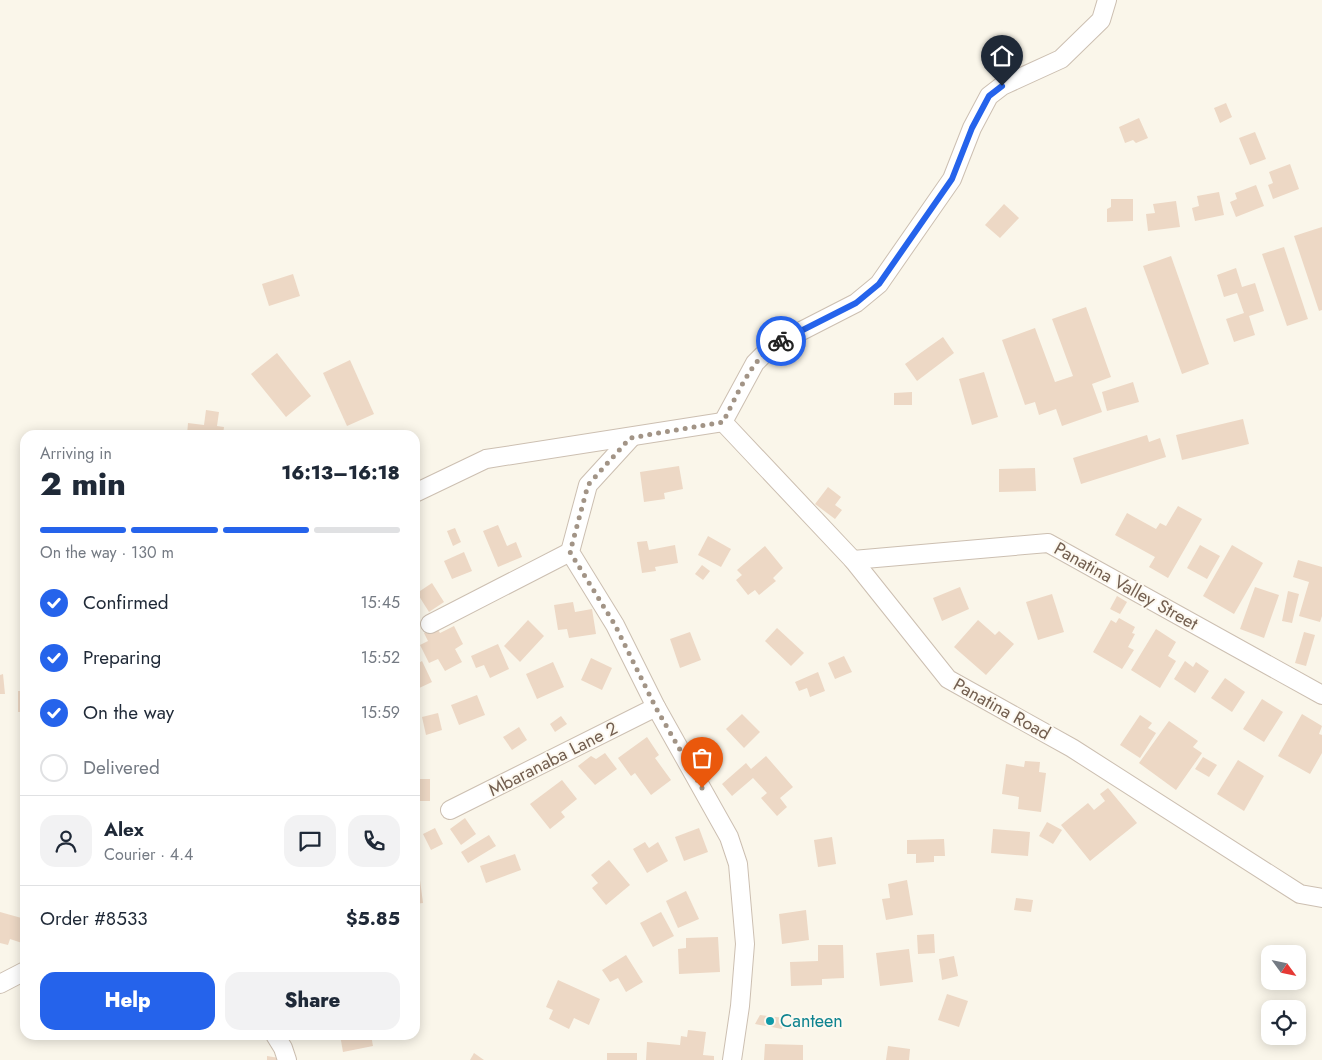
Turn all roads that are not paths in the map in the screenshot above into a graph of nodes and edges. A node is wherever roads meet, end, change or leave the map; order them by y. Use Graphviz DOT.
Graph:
graph roads {
  1 [pos="1107,0"];
  2 [pos="723,422"];
  3 [pos="630,438"];
  4 [pos="420,491"];
  5 [pos="570,552"];
  6 [pos="853,560"];
  7 [pos="430,624"];
  8 [pos="1322,694"];
  9 [pos="656,708"];
  10 [pos="450,810"];
  11 [pos="1322,898"];
  12 [pos="20,974"];
  13 [pos="0,984"];
  14 [pos="278,1040"];
  15 [pos="287,1060"];
  16 [pos="732,1060"];
  1 -- 2 [label="street"];
  2 -- 3 [label="street"];
  2 -- 6 [label="street, Panatina Road"];
  3 -- 4 [label="street"];
  3 -- 5 [label="street"];
  5 -- 7 [label="street"];
  5 -- 9 [label="street"];
  6 -- 8 [label="street, Panatina Valley Street"];
  6 -- 11 [label="street, Panatina Road"];
  9 -- 10 [label="street, Mbaranaba Lane 2"];
  9 -- 16 [label="street"];
  12 -- 13 [label="street"];
  14 -- 15 [label="street"];
}
